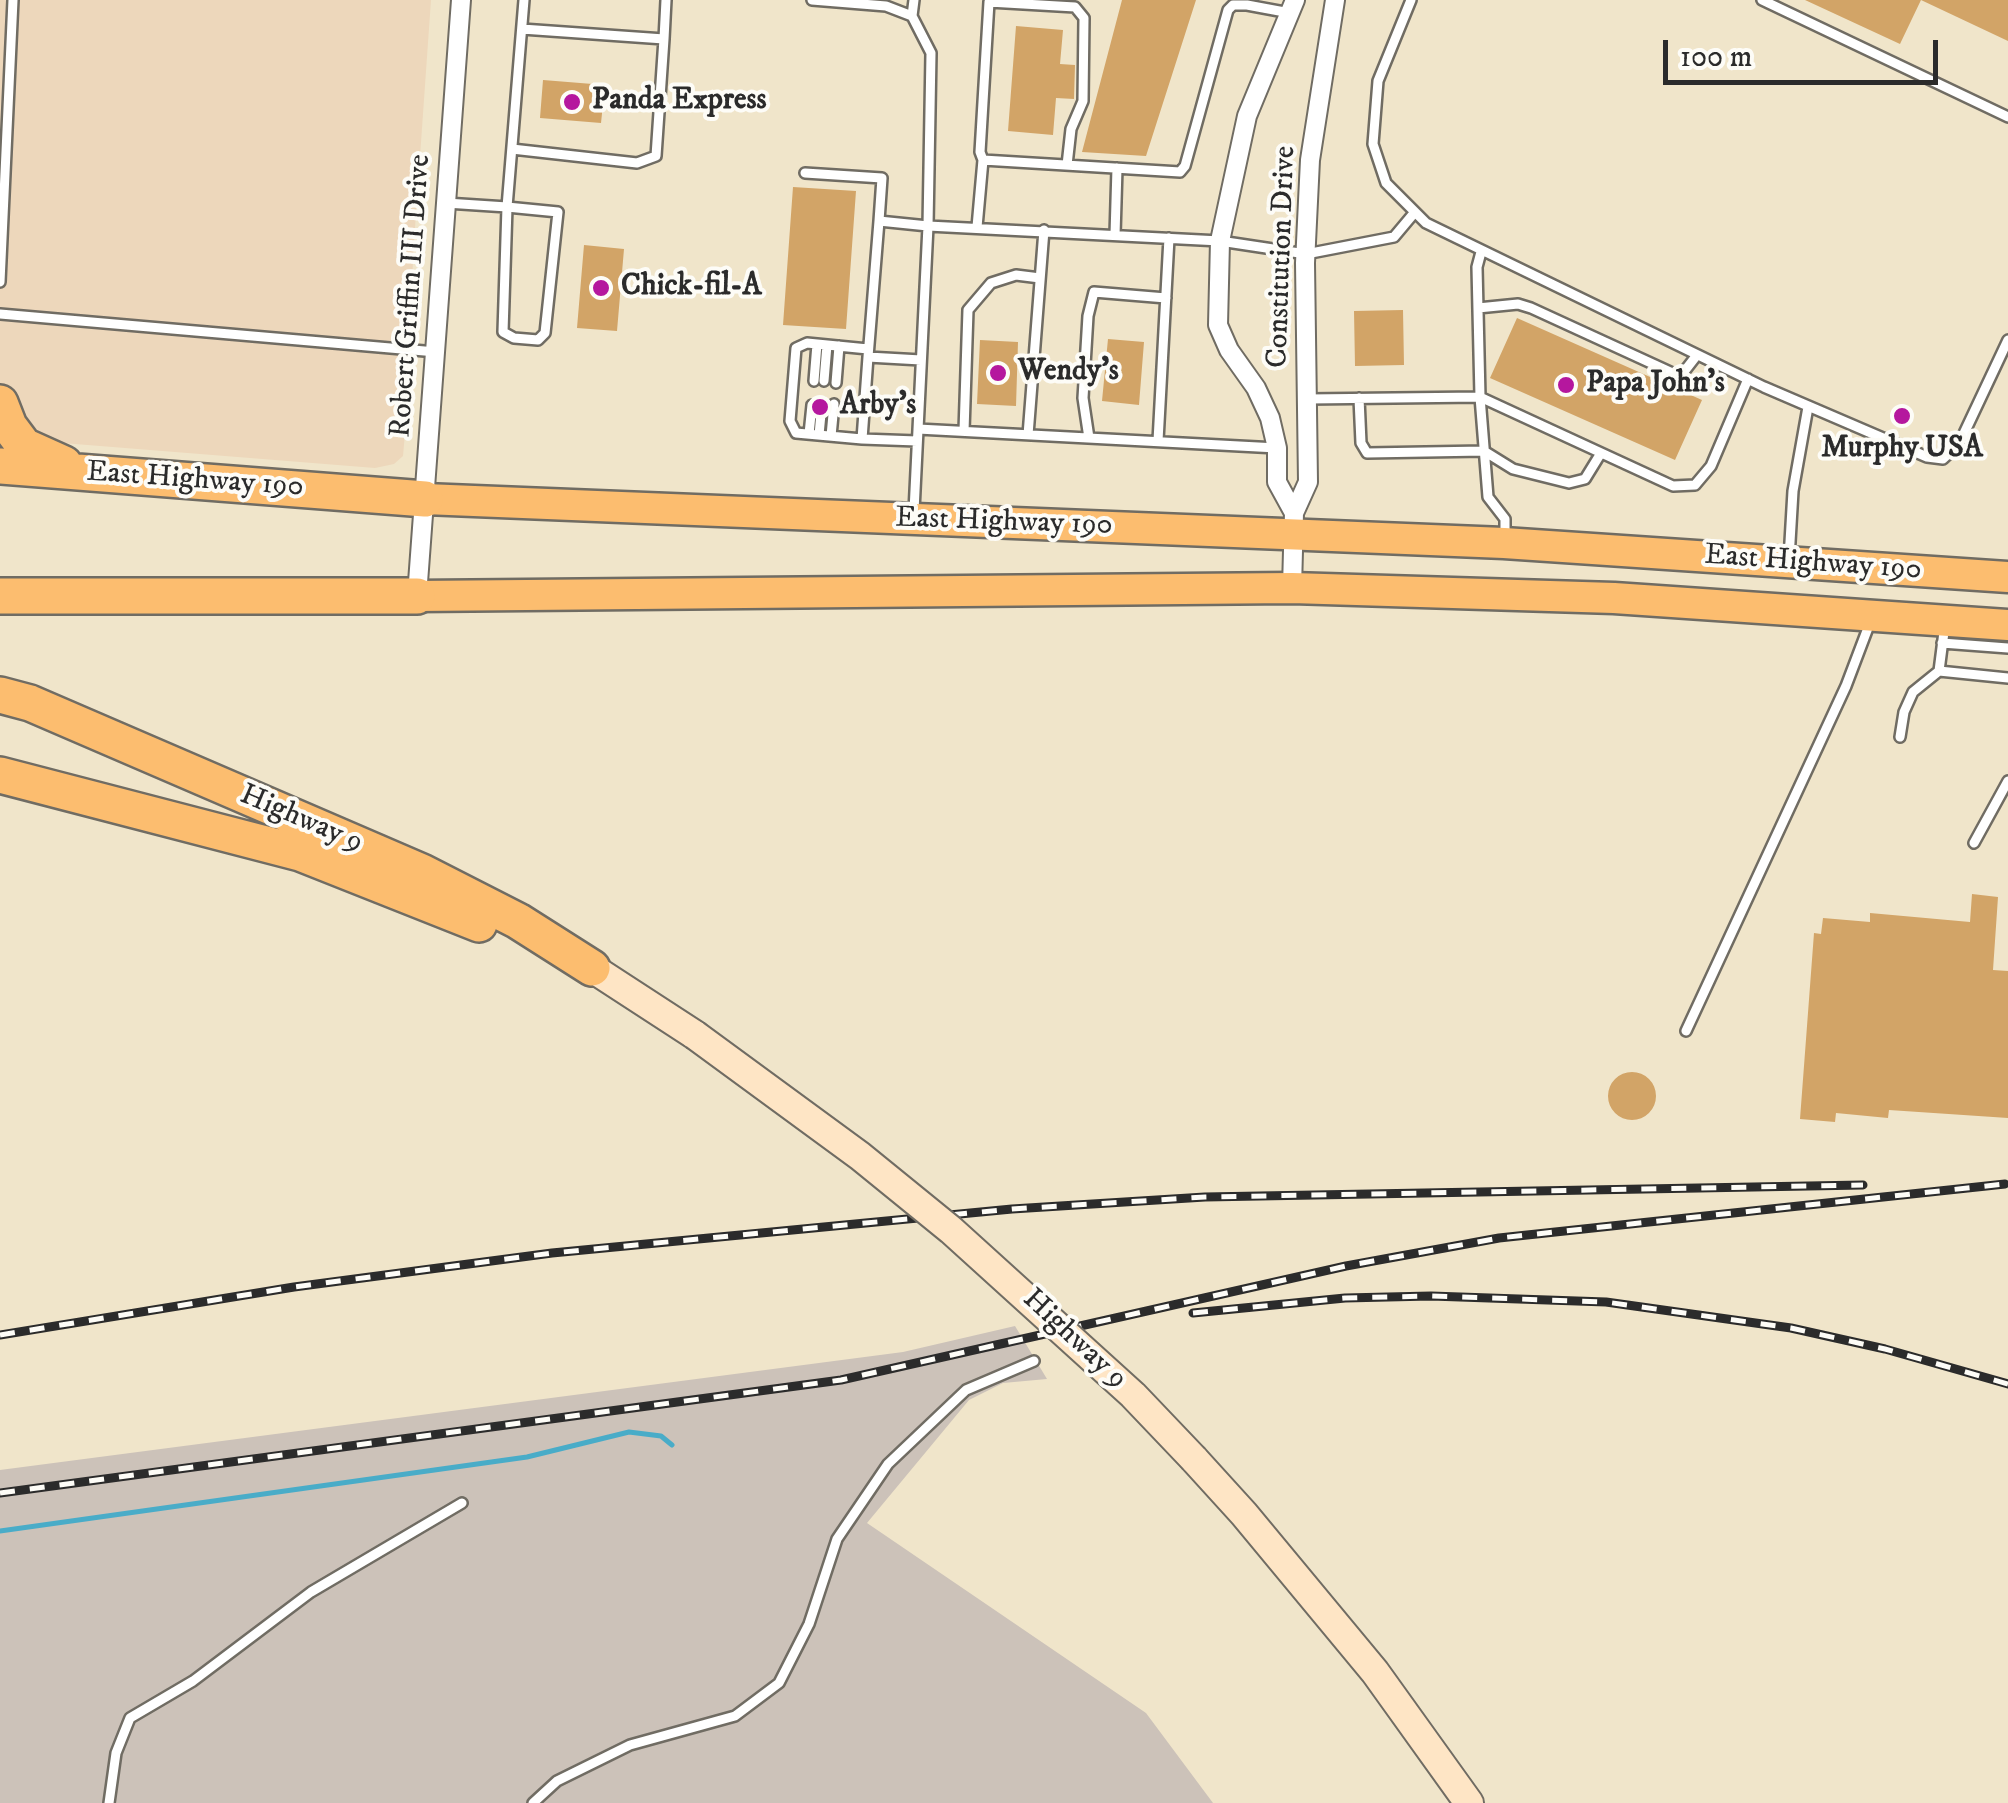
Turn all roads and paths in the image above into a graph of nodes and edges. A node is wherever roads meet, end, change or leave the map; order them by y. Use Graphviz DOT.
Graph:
graph roads {
  1 [pos="13,0"];
  2 [pos="462,0"];
  3 [pos="524,0"];
  4 [pos="666,0"];
  5 [pos="812,0"];
  6 [pos="914,0"];
  7 [pos="1336,0"];
  8 [pos="1410,0"];
  9 [pos="1762,0"];
  10 [pos="1293,6"];
  11 [pos="912,16"];
  12 [pos="522,29"];
  13 [pos="664,39"];
  14 [pos="2008,117"];
  15 [pos="512,149"];
  16 [pos="984,160"];
  17 [pos="1067,165"];
  18 [pos="1117,168"];
  19 [pos="3,170"];
  20 [pos="805,174"];
  21 [pos="446,202"];
  22 [pos="507,206"];
  23 [pos="1415,212"];
  24 [pos="879,221"];
  25 [pos="928,226"];
  26 [pos="977,227"];
  27 [pos="1044,230"];
  28 [pos="1,232"];
  29 [pos="1115,234"];
  30 [pos="1169,238"];
  31 [pos="1220,241"];
  32 [pos="1482,252"];
  33 [pos="1306,254"];
  34 [pos="1040,278"];
  35 [pos="0,282"];
  36 [pos="1166,298"];
  37 [pos="1478,308"];
  38 [pos="0,314"];
  39 [pos="2008,340"];
  40 [pos="822,344"];
  41 [pos="839,346"];
  42 [pos="436,352"];
  43 [pos="868,353"];
  44 [pos="1697,354"];
  45 [pos="921,360"];
  46 [pos="1748,379"];
  47 [pos="819,381"];
  48 [pos="836,382"];
  49 [pos="1480,396"];
  50 [pos="1359,398"];
  51 [pos="1308,399"];
  52 [pos="0,403"];
  53 [pos="817,404"];
  54 [pos="834,404"];
  55 [pos="1808,407"];
  56 [pos="918,429"];
  57 [pos="964,431"];
  58 [pos="814,435"];
  59 [pos="1028,435"];
  60 [pos="831,436"];
  61 [pos="1089,438"];
  62 [pos="862,439"];
  63 [pos="1158,441"];
  64 [pos="916,442"];
  65 [pos="1277,448"];
  66 [pos="1484,451"];
  67 [pos="1600,452"];
  68 [pos="0,466"];
  69 [pos="93,474"];
  70 [pos="426,499"];
  71 [pos="914,519"];
  72 [pos="1294,524"];
  73 [pos="1504,543"];
  74 [pos="1789,562"];
  75 [pos="2003,572"];
  76 [pos="1292,588"];
  77 [pos="0,596"];
  78 [pos="417,596"];
  79 [pos="1614,598"];
  80 [pos="1872,617"];
  81 [pos="2008,625"];
  82 [pos="1944,632"];
  83 [pos="2008,648"];
  84 [pos="1938,671"];
  85 [pos="2008,678"];
  86 [pos="15,699"];
  87 [pos="1900,737"];
  88 [pos="0,776"];
  89 [pos="2008,783"];
  90 [pos="1974,843"];
  91 [pos="592,968"];
  92 [pos="1686,1031"];
  93 [pos="1034,1361"];
  94 [pos="462,1503"];
  95 [pos="109,1803"];
  96 [pos="534,1803"];
  97 [pos="1468,1803"];
  1 -- 19 [label="lane"];
  2 -- 21 [label="street, Robert Griffin III Drive"];
  3 -- 12 [label="lane"];
  4 -- 13 [label="lane"];
  5 -- 11 [label="lane"];
  6 -- 11 [label="lane"];
  7 -- 33 [label="street, Constitution Drive"];
  8 -- 23 [label="lane"];
  9 -- 14 [label="lane"];
  10 -- 18 [label="lane"];
  10 -- 31 [label="street, Constitution Drive"];
  11 -- 25 [label="lane"];
  12 -- 13 [label="lane"];
  12 -- 15 [label="lane"];
  13 -- 15 [label="lane"];
  15 -- 22 [label="lane"];
  16 -- 17 [label="lane"];
  16 -- 17 [label="lane"];
  16 -- 26 [label="lane"];
  17 -- 18 [label="lane"];
  18 -- 29 [label="lane"];
  19 -- 28 [label="lane"];
  20 -- 24 [label="lane"];
  21 -- 22 [label="lane"];
  21 -- 42 [label="street, Robert Griffin III Drive"];
  22 -- 22 [label="lane"];
  23 -- 32 [label="lane"];
  23 -- 33 [label="lane"];
  24 -- 25 [label="lane"];
  24 -- 43 [label="lane"];
  25 -- 26 [label="lane"];
  25 -- 45 [label="lane"];
  26 -- 27 [label="lane"];
  27 -- 29 [label="lane"];
  27 -- 34 [label="lane"];
  28 -- 35 [label="lane"];
  29 -- 30 [label="lane"];
  30 -- 31 [label="lane"];
  30 -- 36 [label="lane"];
  31 -- 33 [label="lane"];
  31 -- 65 [label="street, Constitution Drive"];
  32 -- 37 [label="lane"];
  32 -- 44 [label="lane"];
  33 -- 51 [label="street, Constitution Drive"];
  34 -- 57 [label="lane"];
  34 -- 59 [label="lane"];
  36 -- 61 [label="lane"];
  36 -- 63 [label="lane"];
  37 -- 44 [label="lane"];
  37 -- 49 [label="lane"];
  38 -- 42 [label="lane"];
  39 -- 55 [label="lane"];
  40 -- 41 [label="lane"];
  40 -- 47 [label="lane"];
  40 -- 58 [label="lane"];
  41 -- 43 [label="lane"];
  41 -- 48 [label="lane"];
  42 -- 70 [label="street, Robert Griffin III Drive"];
  43 -- 45 [label="lane"];
  43 -- 62 [label="lane"];
  44 -- 46 [label="lane"];
  45 -- 56 [label="lane"];
  46 -- 55 [label="lane"];
  46 -- 67 [label="lane"];
  49 -- 50 [label="lane"];
  49 -- 66 [label="lane"];
  49 -- 67 [label="lane"];
  50 -- 51 [label="lane"];
  50 -- 66 [label="lane"];
  51 -- 72 [label="street, Constitution Drive"];
  52 -- 69 [label="highway"];
  53 -- 58 [label="lane"];
  54 -- 60 [label="lane"];
  55 -- 74 [label="lane"];
  56 -- 57 [label="lane"];
  56 -- 64 [label="lane"];
  57 -- 59 [label="lane"];
  58 -- 60 [label="lane"];
  59 -- 61 [label="lane"];
  60 -- 62 [label="lane"];
  61 -- 63 [label="lane"];
  62 -- 64 [label="lane"];
  63 -- 65 [label="lane"];
  64 -- 71 [label="lane"];
  65 -- 72 [label="street, Constitution Drive"];
  66 -- 67 [label="lane"];
  66 -- 73 [label="lane"];
  68 -- 69 [label="highway, East Highway 190"];
  69 -- 70 [label="highway, East Highway 190"];
  70 -- 71 [label="main road, East Highway 190"];
  70 -- 78 [label="street, Robert Griffin III Drive"];
  71 -- 72 [label="main road, East Highway 190"];
  72 -- 73 [label="main road, East Highway 190"];
  72 -- 76 [label="street, Constitution Drive"];
  73 -- 74 [label="main road, East Highway 190"];
  74 -- 75 [label="main road, East Highway 190"];
  74 -- 79 [label="main road"];
  76 -- 78 [label="main road, East Highway 190"];
  76 -- 79 [label="main road, East Highway 190"];
  77 -- 78 [label="highway"];
  79 -- 80 [label="main road, East Highway 190"];
  80 -- 82 [label="main road, East Highway 190"];
  80 -- 92 [label="lane"];
  81 -- 82 [label="main road, East Highway 190"];
  82 -- 83 [label="lane"];
  82 -- 84 [label="lane"];
  84 -- 85 [label="lane"];
  84 -- 87 [label="lane"];
  86 -- 91 [label="highway, Highway 9"];
  88 -- 91 [label="highway, Highway 9"];
  89 -- 90 [label="lane"];
  91 -- 97 [label="main road, Highway 9, bridge"];
  93 -- 96 [label="lane"];
  94 -- 95 [label="lane"];
}
